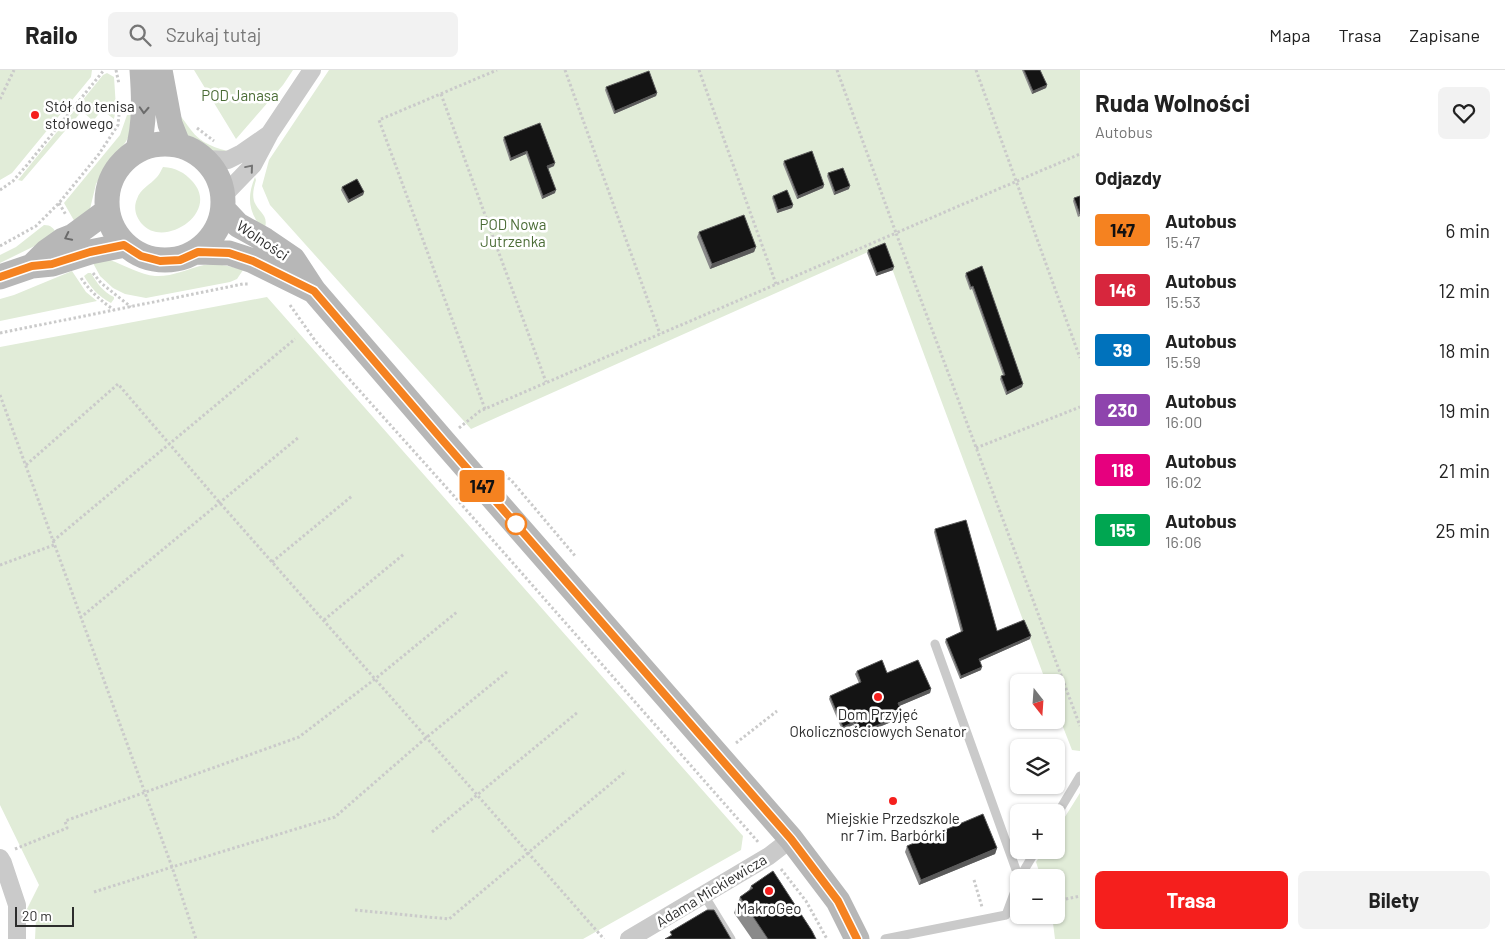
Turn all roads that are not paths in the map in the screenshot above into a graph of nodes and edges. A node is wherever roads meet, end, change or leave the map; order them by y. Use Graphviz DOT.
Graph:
graph roads {
  1 [pos="142,70"];
  2 [pos="160,70"];
  3 [pos="312,70"];
  4 [pos="270,133"];
  5 [pos="178,144"];
  6 [pos="138,149"];
  7 [pos="206,160"];
  8 [pos="223,203"];
  9 [pos="107,210"];
  10 [pos="124,245"];
  11 [pos="198,252"];
  12 [pos="32,266"];
  13 [pos="0,278"];
  14 [pos="314,291"];
  15 [pos="935,644"];
  16 [pos="1080,776"];
  17 [pos="1063,804"];
  18 [pos="791,839"];
  19 [pos="4,858"];
  20 [pos="1016,869"];
  21 [pos="704,894"];
  22 [pos="1010,904"];
  23 [pos="17,939"];
  24 [pos="629,939"];
  25 [pos="731,939"];
  26 [pos="857,939"];
  27 [pos="886,939"];
  1 -- 6 [label="street, one-way"];
  2 -- 5 [label="street"];
  3 -- 4 [label="street"];
  4 -- 7 [label="street"];
  8 -- 4 [label="street, one-way"];
  5 -- 6 [label="street"];
  5 -- 7 [label="street"];
  6 -- 9 [label="street"];
  7 -- 8 [label="street"];
  8 -- 11 [label="street"];
  8 -- 14 [label="street, Wolności"];
  9 -- 10 [label="street"];
  9 -- 12 [label="street, one-way"];
  10 -- 11 [label="street"];
  10 -- 12 [label="street"];
  11 -- 14 [label="street"];
  12 -- 13 [label="street"];
  14 -- 18 [label="street, Wolności"];
  15 -- 20 [label="lane"];
  16 -- 17 [label="lane"];
  18 -- 21 [label="street, Adama Mickiewicza"];
  18 -- 26 [label="street, Wolności"];
  19 -- 23 [label="street"];
  21 -- 24 [label="street, Adama Mickiewicza"];
  21 -- 25 [label="lane"];
  22 -- 27 [label="lane"];
}
